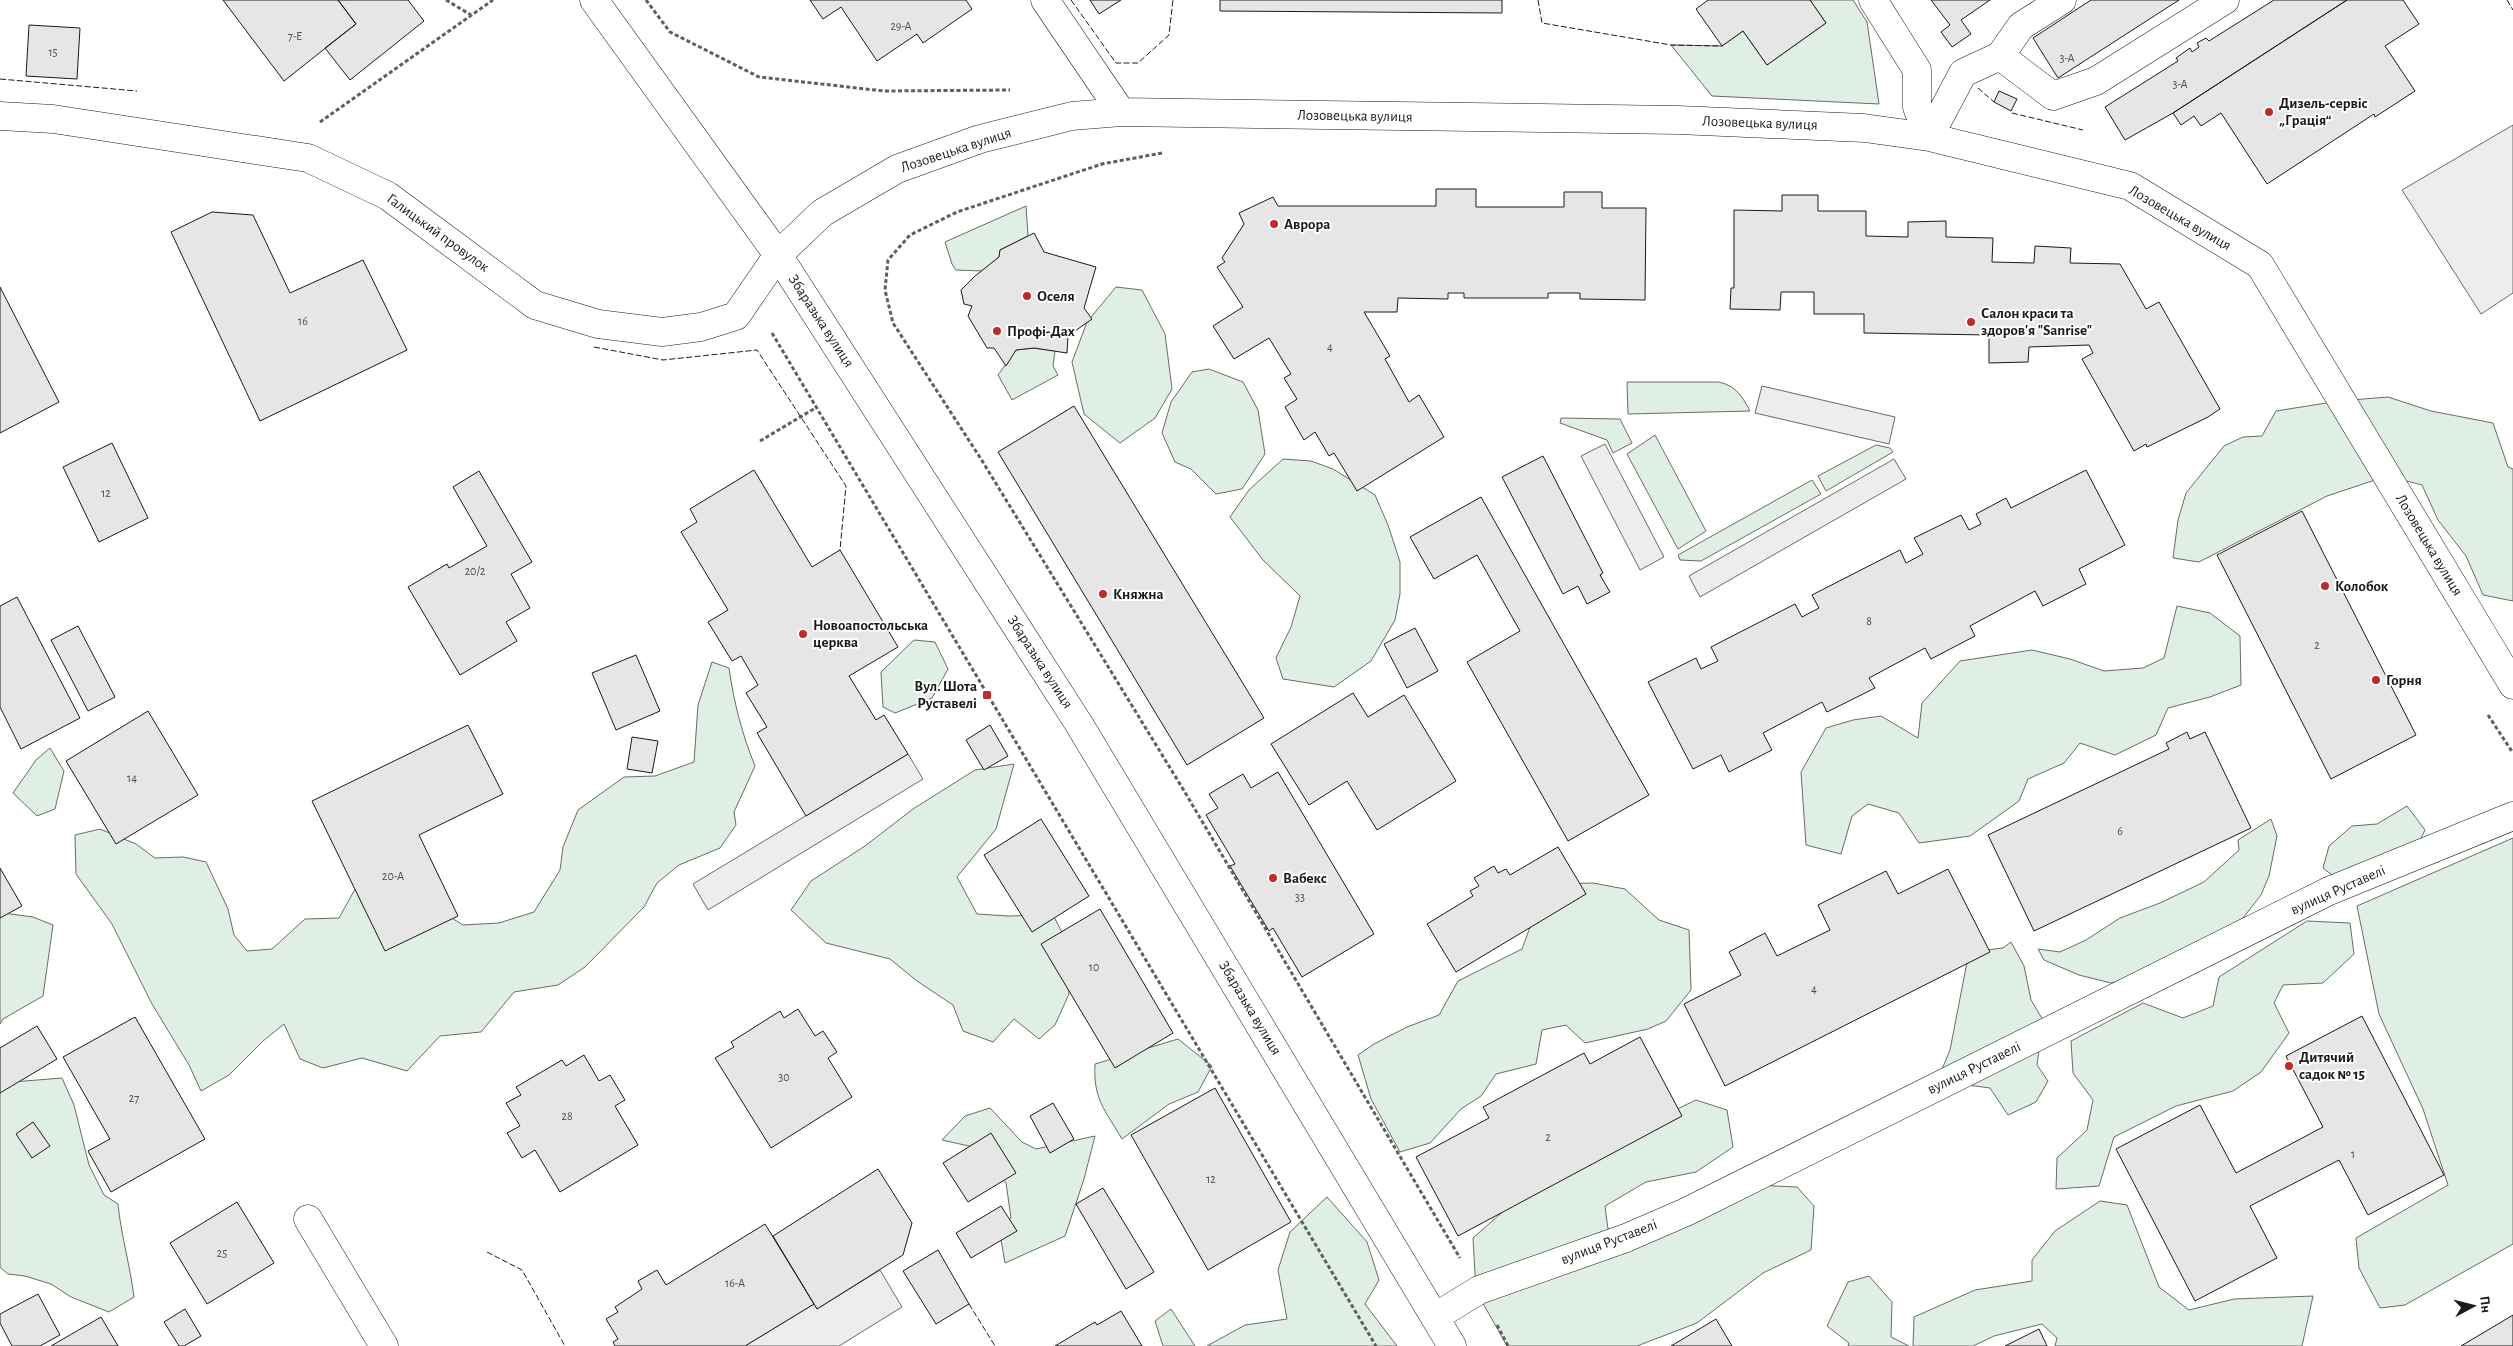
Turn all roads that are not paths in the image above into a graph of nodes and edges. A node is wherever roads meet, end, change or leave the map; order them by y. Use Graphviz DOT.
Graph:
graph roads {
  1 [pos="594,0"];
  2 [pos="1045,0"];
  3 [pos="1873,0"];
  4 [pos="2062,0"];
  5 [pos="2225,0"];
  6 [pos="2000,56"];
  7 [pos="1121,112"];
  8 [pos="0,116"];
  9 [pos="1929,137"];
  10 [pos="778,254"];
  11 [pos="2513,685"];
  12 [pos="2513,816"];
  13 [pos="308,1219"];
  14 [pos="1435,1316"];
  15 [pos="384,1346"];
  16 [pos="1452,1346"];
  1 -- 10 [label="street, Збаразька вулиця"];
  2 -- 7 [label="street"];
  3 -- 9 [label="street"];
  4 -- 6 [label="street"];
  5 -- 6 [label="street"];
  6 -- 9 [label="street"];
  7 -- 9 [label="street, Лозовецька вулиця"];
  7 -- 10 [label="street, Лозовецька вулиця"];
  8 -- 10 [label="street, Галицький провулок"];
  9 -- 11 [label="street, Лозовецька вулиця"];
  10 -- 14 [label="street, Збаразька вулиця"];
  12 -- 14 [label="street, вулиця Руставелі"];
  13 -- 15 [label="street"];
  14 -- 16 [label="street, Збаразька вулиця"];
}
